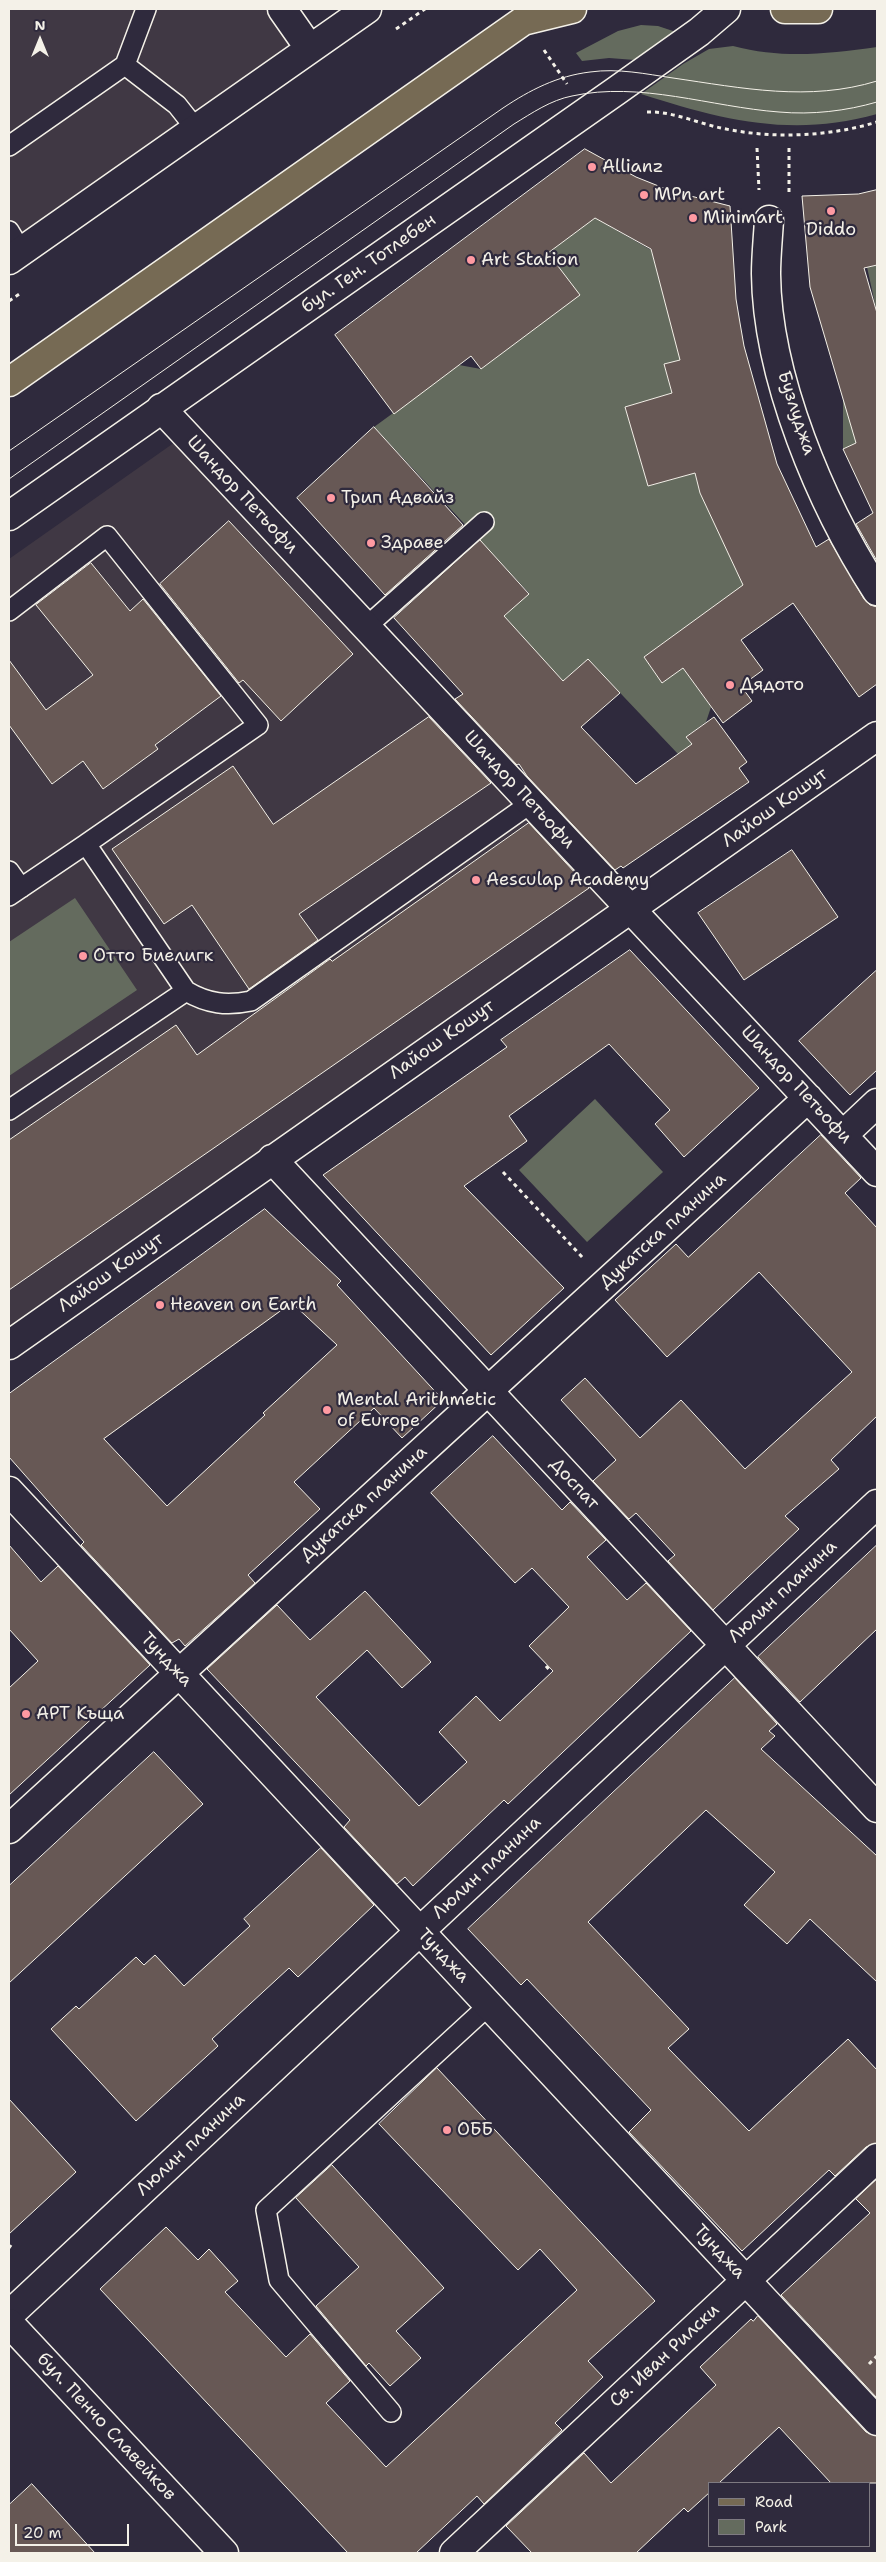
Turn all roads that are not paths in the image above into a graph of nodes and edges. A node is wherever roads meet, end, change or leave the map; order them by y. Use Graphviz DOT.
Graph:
graph roads {
  1 [pos="146,9"];
  2 [pos="282,9"];
  3 [pos="367,9"];
  4 [pos="572,9"];
  5 [pos="726,9"];
  6 [pos="785,9"];
  7 [pos="818,9"];
  8 [pos="528,15"];
  9 [pos="310,49"];
  10 [pos="125,65"];
  11 [pos="196,129"];
  12 [pos="9,146"];
  13 [pos="769,220"];
  14 [pos="13,247"];
  15 [pos="9,382"];
  16 [pos="161,408"];
  17 [pos="9,516"];
  18 [pos="484,522"];
  19 [pos="877,591"];
  20 [pos="9,611"];
  21 [pos="366,627"];
  22 [pos="877,736"];
  23 [pos="531,803"];
  24 [pos="86,844"];
  25 [pos="9,871"];
  26 [pos="15,892"];
  27 [pos="631,908"];
  28 [pos="186,991"];
  29 [pos="808,1098"];
  30 [pos="877,1103"];
  31 [pos="9,1110"];
  32 [pos="843,1135"];
  33 [pos="272,1159"];
  34 [pos="877,1172"];
  35 [pos="9,1345"];
  36 [pos="488,1391"];
  37 [pos="9,1491"];
  38 [pos="877,1504"];
  39 [pos="725,1646"];
  40 [pos="179,1674"];
  41 [pos="877,1808"];
  42 [pos="9,1829"];
  43 [pos="420,1931"];
  44 [pos="489,2005"];
  45 [pos="877,2158"];
  46 [pos="746,2280"];
  47 [pos="9,2315"];
  48 [pos="9,2323"];
  49 [pos="391,2412"];
  50 [pos="877,2421"];
  51 [pos="224,2553"];
  52 [pos="454,2553"];
  1 -- 10 [label="lane"];
  2 -- 9 [label="street"];
  3 -- 9 [label="street"];
  4 -- 8 [label="main road"];
  5 -- 16 [label="street, бул. Ген. Тотлебен"];
  6 -- 7 [label="main road"];
  8 -- 15 [label="main road"];
  9 -- 11 [label="street"];
  10 -- 11 [label="lane"];
  10 -- 12 [label="lane"];
  11 -- 14 [label="street"];
  13 -- 19 [label="street, Бузлуджа"];
  16 -- 17 [label="street, бул. Ген. Тотлебен"];
  16 -- 21 [label="street, Шандор Петьофи"];
  18 -- 21 [label="lane"];
  20 -- 24 [label="lane"];
  21 -- 23 [label="street, Шандор Петьофи"];
  22 -- 27 [label="street, Лайош Кошут"];
  23 -- 27 [label="street, Шандор Петьофи"];
  23 -- 28 [label="lane"];
  24 -- 26 [label="lane"];
  24 -- 28 [label="lane"];
  25 -- 26 [label="lane"];
  27 -- 29 [label="street, Шандор Петьофи"];
  27 -- 33 [label="street, Лайош Кошут"];
  28 -- 31 [label="lane"];
  29 -- 32 [label="street, Шандор Петьофи"];
  29 -- 36 [label="street, Дукатска планина"];
  30 -- 32 [label="street"];
  32 -- 34 [label="street, Шандор Петьофи"];
  33 -- 35 [label="street, Лайош Кошут"];
  33 -- 36 [label="street, Доспат"];
  36 -- 39 [label="street, Доспат"];
  36 -- 40 [label="street, Дукатска планина"];
  37 -- 40 [label="street, Тунджа"];
  38 -- 39 [label="street, Люлин планина"];
  39 -- 41 [label="street, Доспат"];
  39 -- 43 [label="street, Люлин планина"];
  40 -- 42 [label="street, Дукатска планина"];
  40 -- 43 [label="street, Тунджа"];
  43 -- 44 [label="street, Тунджа"];
  43 -- 47 [label="street, Люлин планина"];
  44 -- 46 [label="street, Тунджа"];
  44 -- 49 [label="lane"];
  45 -- 46 [label="street, Св. Иван Рилски"];
  46 -- 50 [label="street, Тунджа"];
  46 -- 52 [label="street, Св. Иван Рилски"];
  48 -- 51 [label="street, бул. Пенчо Славейков"];
}
